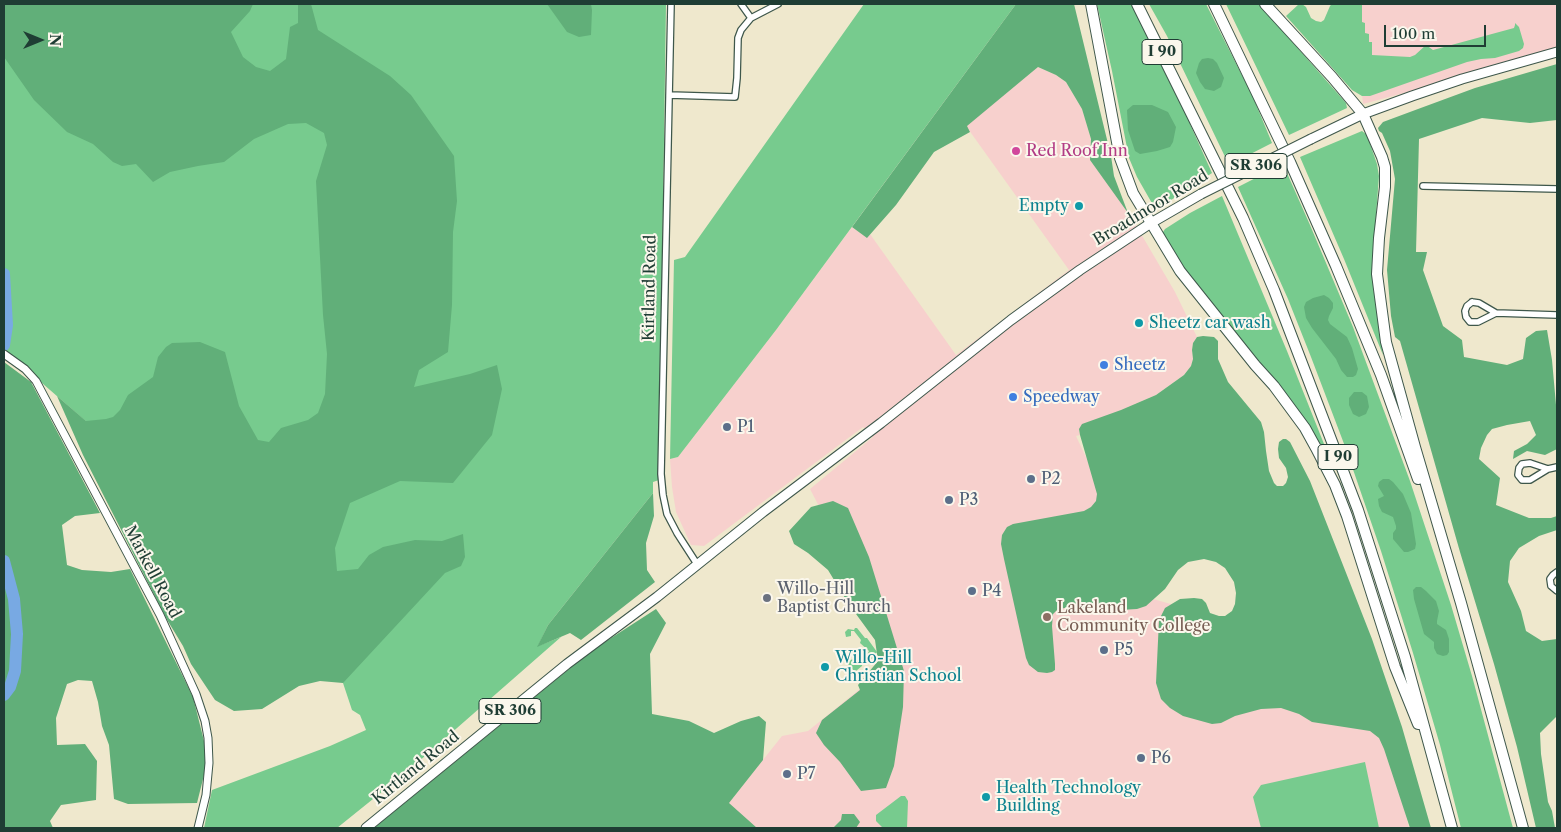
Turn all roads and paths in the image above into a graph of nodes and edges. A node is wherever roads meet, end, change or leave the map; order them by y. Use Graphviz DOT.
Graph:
graph roads {
  1 [pos="671,4"];
  2 [pos="741,4"];
  3 [pos="778,4"];
  4 [pos="1091,4"];
  5 [pos="1137,4"];
  6 [pos="1214,4"];
  7 [pos="1265,4"];
  8 [pos="751,18"];
  9 [pos="1557,52"];
  10 [pos="670,95"];
  11 [pos="1363,114"];
  12 [pos="1423,186"];
  13 [pos="1557,189"];
  14 [pos="1151,224"];
  15 [pos="1496,313"];
  16 [pos="1557,315"];
  17 [pos="4,354"];
  18 [pos="881,424"];
  19 [pos="1557,467"];
  20 [pos="1548,469"];
  21 [pos="697,564"];
  22 [pos="1557,572"];
  23 [pos="1557,591"];
  24 [pos="1461,603"];
  25 [pos="1437,773"];
  26 [pos="198,828"];
  27 [pos="366,828"];
  28 [pos="1452,828"];
  29 [pos="1523,828"];
  1 -- 10 [label="street, Kirtland Road"];
  2 -- 8 [label="street"];
  3 -- 8 [label="street"];
  4 -- 14 [label="highway"];
  5 -- 25 [label="highway, I 90"];
  6 -- 24 [label="highway"];
  7 -- 11 [label="highway"];
  8 -- 10 [label="street"];
  9 -- 11 [label="main road, Broadmoor Road / SR 306"];
  10 -- 21 [label="street, Kirtland Road"];
  11 -- 14 [label="main road, Broadmoor Road / SR 306, bridge"];
  11 -- 24 [label="highway"];
  12 -- 13 [label="street"];
  14 -- 18 [label="main road, Broadmoor Road / SR 306"];
  14 -- 25 [label="highway"];
  15 -- 15 [label="street"];
  15 -- 16 [label="street"];
  17 -- 26 [label="street, Markell Road"];
  18 -- 21 [label="main road, Kirtland Road / SR 306"];
  19 -- 20 [label="street"];
  20 -- 20 [label="street"];
  21 -- 27 [label="main road, Kirtland Road / SR 306"];
  22 -- 23 [label="street"];
  24 -- 29 [label="highway"];
  25 -- 28 [label="highway, I 90"];
}
